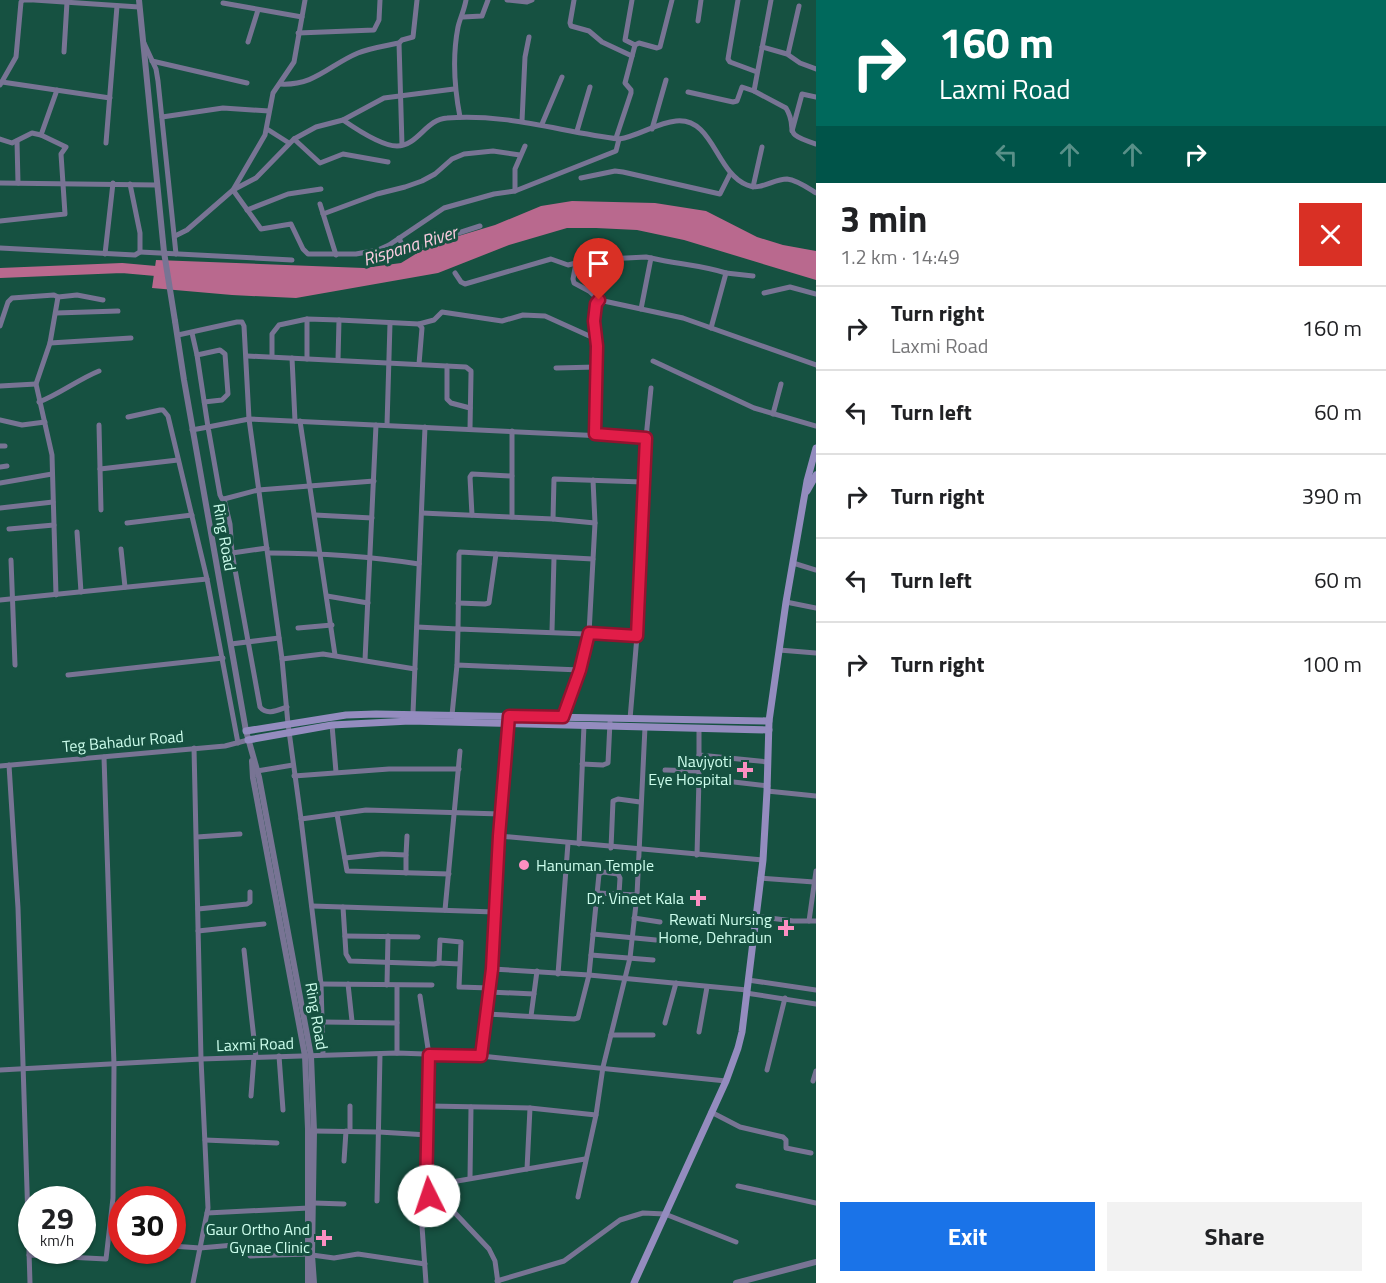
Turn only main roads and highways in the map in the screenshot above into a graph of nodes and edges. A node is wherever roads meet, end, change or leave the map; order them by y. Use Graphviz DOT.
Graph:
graph roads {
  1 [pos="816,448"];
  2 [pos="816,475"];
  3 [pos="807,491"];
  4 [pos="509,720"];
  5 [pos="769,721"];
  6 [pos="610,722"];
  7 [pos="288,728"];
  8 [pos="769,730"];
  9 [pos="246,731"];
  10 [pos="248,740"];
  11 [pos="634,1283"];
  1 -- 3 [label="main road"];
  2 -- 3 [label="main road"];
  3 -- 5 [label="main road"];
  4 -- 6 [label="main road"];
  4 -- 6 [label="main road"];
  4 -- 7 [label="main road"];
  4 -- 7 [label="main road"];
  5 -- 6 [label="main road"];
  5 -- 8 [label="main road"];
  6 -- 8 [label="main road"];
  7 -- 9 [label="main road"];
  7 -- 10 [label="main road"];
  8 -- 11 [label="main road"];
}
